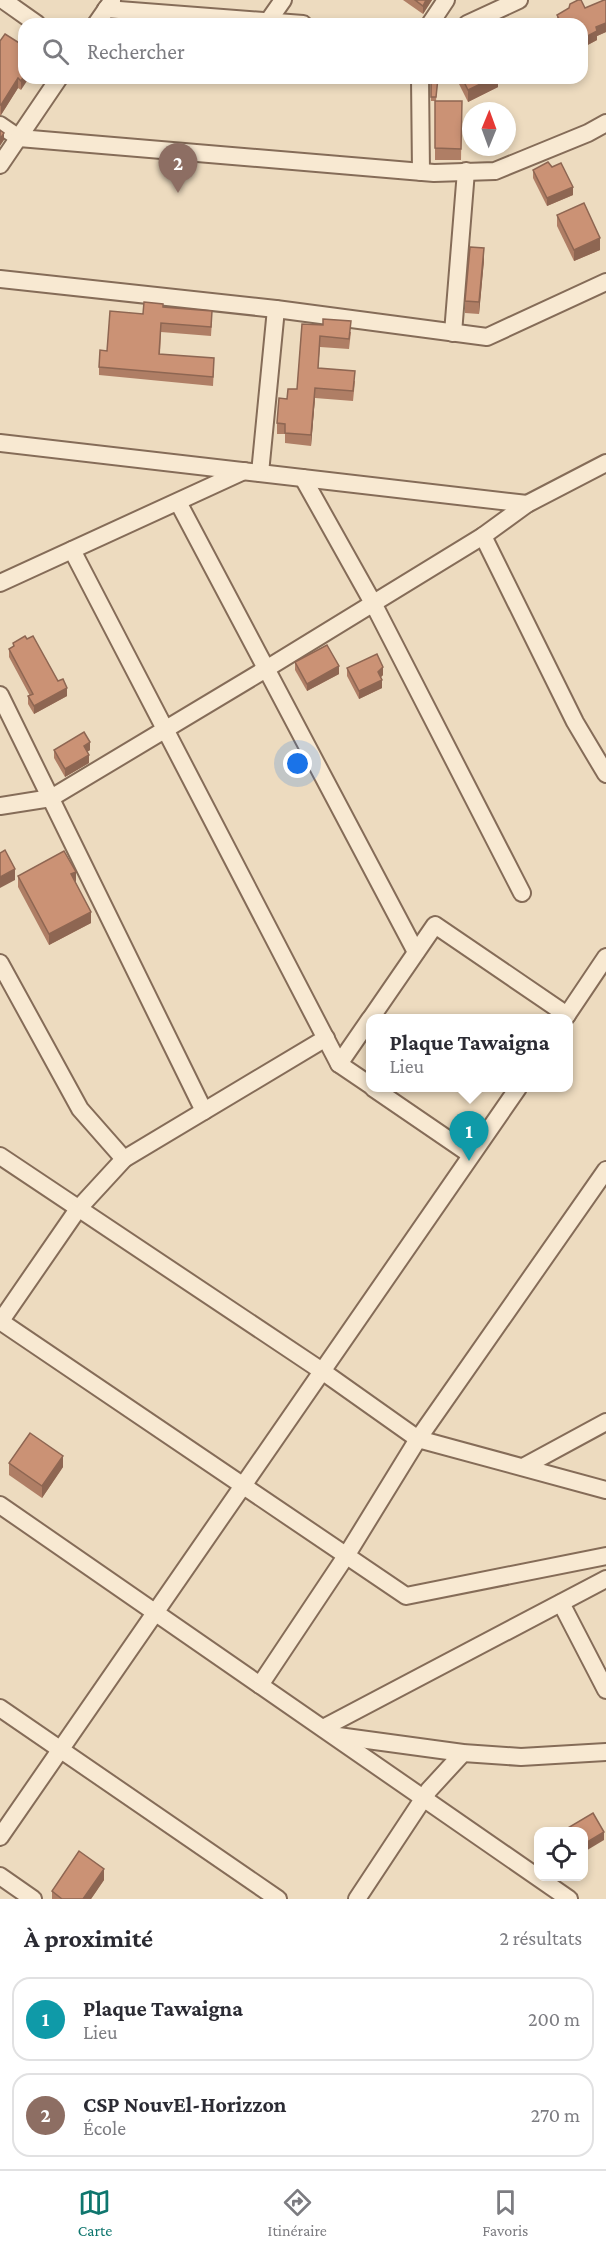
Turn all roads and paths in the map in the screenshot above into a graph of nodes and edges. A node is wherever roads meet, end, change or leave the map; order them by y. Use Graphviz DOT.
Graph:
graph roads {
  1 [pos="3,0"];
  2 [pos="283,0"];
  3 [pos="447,0"];
  4 [pos="519,0"];
  5 [pos="110,5"];
  6 [pos="28,18"];
  7 [pos="100,18"];
  8 [pos="248,18"];
  9 [pos="270,18"];
  10 [pos="434,18"];
  11 [pos="479,18"];
  12 [pos="55,84"];
  13 [pos="420,84"];
  14 [pos="606,123"];
  15 [pos="0,125"];
  16 [pos="19,138"];
  17 [pos="0,165"];
  18 [pos="466,171"];
  19 [pos="421,172"];
  20 [pos="0,279"];
  21 [pos="606,282"];
  22 [pos="276,309"];
  23 [pos="453,333"];
  24 [pos="0,443"];
  25 [pos="605,467"];
  26 [pos="252,472"];
  27 [pos="303,478"];
  28 [pos="178,502"];
  29 [pos="527,504"];
  30 [pos="483,536"];
  31 [pos="72,550"];
  32 [pos="0,583"];
  33 [pos="373,603"];
  34 [pos="266,669"];
  35 [pos="0,695"];
  36 [pos="165,730"];
  37 [pos="606,774"];
  38 [pos="51,798"];
  39 [pos="0,806"];
  40 [pos="522,893"];
  41 [pos="416,952"];
  42 [pos="606,957"];
  43 [pos="0,963"];
  44 [pos="373,1014"];
  45 [pos="562,1014"];
  46 [pos="568,1014"];
  47 [pos="366,1025"];
  48 [pos="326,1038"];
  49 [pos="339,1064"];
  50 [pos="366,1082"];
  51 [pos="381,1092"];
  52 [pos="515,1092"];
  53 [pos="204,1111"];
  54 [pos="471,1155"];
  55 [pos="0,1156"];
  56 [pos="124,1159"];
  57 [pos="606,1170"];
  58 [pos="78,1209"];
  59 [pos="0,1322"];
  60 [pos="322,1371"];
  61 [pos="606,1422"];
  62 [pos="418,1439"];
  63 [pos="523,1467"];
  64 [pos="243,1486"];
  65 [pos="606,1490"];
  66 [pos="0,1505"];
  67 [pos="346,1556"];
  68 [pos="606,1556"];
  69 [pos="606,1579"];
  70 [pos="561,1603"];
  71 [pos="155,1612"];
  72 [pos="260,1685"];
  73 [pos="606,1690"];
  74 [pos="0,1708"];
  75 [pos="328,1732"];
  76 [pos="60,1750"];
  77 [pos="606,1752"];
  78 [pos="463,1753"];
  79 [pos="424,1798"];
  80 [pos="0,1837"];
  81 [pos="0,1876"];
  82 [pos="33,1899"];
  83 [pos="278,1899"];
  84 [pos="357,1899"];
  85 [pos="569,1899"];
  1 -- 6 [label="street"];
  2 -- 9 [label="street"];
  3 -- 10 [label="street"];
  4 -- 11 [label="street"];
  5 -- 7 [label="street"];
  5 -- 8 [label="street"];
  12 -- 16 [label="street"];
  13 -- 19 [label="street"];
  14 -- 18 [label="street"];
  15 -- 16 [label="street"];
  16 -- 17 [label="street"];
  16 -- 19 [label="street"];
  18 -- 19 [label="street"];
  18 -- 23 [label="street"];
  20 -- 22 [label="street"];
  21 -- 23 [label="street"];
  22 -- 23 [label="street"];
  22 -- 26 [label="street"];
  24 -- 26 [label="street"];
  25 -- 29 [label="street"];
  26 -- 27 [label="street"];
  26 -- 28 [label="street"];
  27 -- 29 [label="street"];
  27 -- 33 [label="street"];
  28 -- 31 [label="street"];
  28 -- 34 [label="street"];
  29 -- 30 [label="street"];
  30 -- 33 [label="street"];
  30 -- 37 [label="street"];
  31 -- 32 [label="street"];
  31 -- 36 [label="street"];
  33 -- 34 [label="street"];
  33 -- 40 [label="street"];
  34 -- 36 [label="street"];
  34 -- 41 [label="street"];
  35 -- 38 [label="street"];
  36 -- 38 [label="street"];
  36 -- 48 [label="street"];
  38 -- 39 [label="street"];
  38 -- 53 [label="street"];
  41 -- 44 [label="street"];
  41 -- 45 [label="street"];
  42 -- 46 [label="street"];
  43 -- 56 [label="street"];
  47 -- 49 [label="street"];
  48 -- 49 [label="street"];
  48 -- 53 [label="street"];
  49 -- 50 [label="street"];
  51 -- 54 [label="street"];
  52 -- 54 [label="street"];
  53 -- 56 [label="street"];
  54 -- 60 [label="street"];
  55 -- 58 [label="street"];
  56 -- 58 [label="street"];
  57 -- 62 [label="street"];
  58 -- 59 [label="street"];
  58 -- 60 [label="street"];
  59 -- 64 [label="street"];
  60 -- 62 [label="street"];
  60 -- 64 [label="street"];
  61 -- 63 [label="street"];
  62 -- 63 [label="street"];
  62 -- 67 [label="street"];
  63 -- 65 [label="street"];
  64 -- 67 [label="street"];
  64 -- 71 [label="street"];
  66 -- 71 [label="street"];
  67 -- 68 [label="street"];
  67 -- 72 [label="street"];
  69 -- 70 [label="street"];
  70 -- 73 [label="street"];
  70 -- 75 [label="street"];
  71 -- 72 [label="street"];
  71 -- 76 [label="street"];
  72 -- 75 [label="street"];
  74 -- 76 [label="street"];
  75 -- 78 [label="street"];
  75 -- 79 [label="street"];
  76 -- 80 [label="street"];
  76 -- 83 [label="street"];
  77 -- 78 [label="street"];
  78 -- 79 [label="street"];
  79 -- 84 [label="street"];
  79 -- 85 [label="street"];
  81 -- 82 [label="street"];
}
